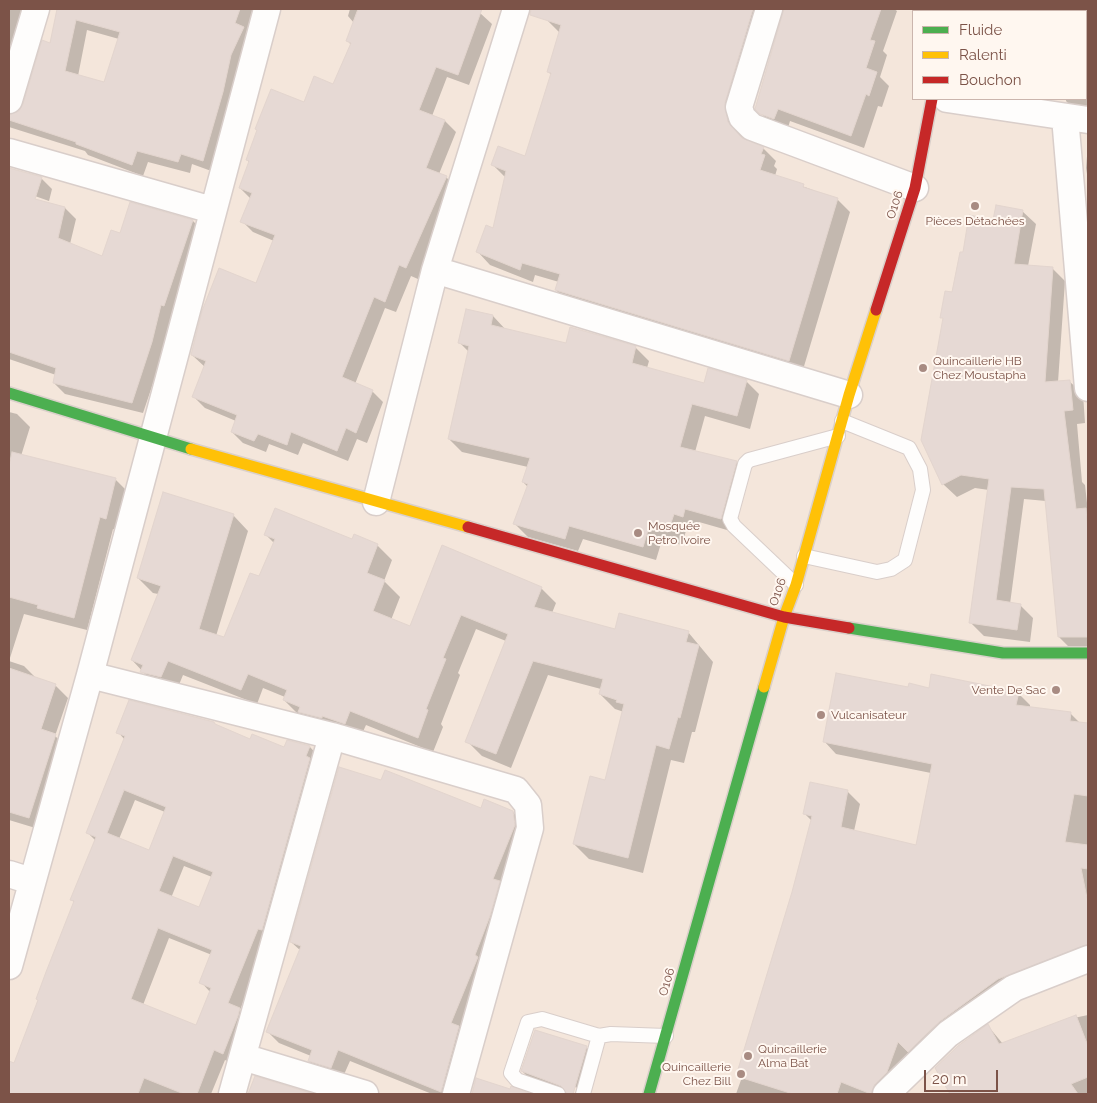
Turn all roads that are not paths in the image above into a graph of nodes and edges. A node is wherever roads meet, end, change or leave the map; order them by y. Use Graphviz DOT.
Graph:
graph roads {
  1 [pos="36,9"];
  2 [pos="267,9"];
  3 [pos="516,9"];
  4 [pos="769,9"];
  5 [pos="9,100"];
  6 [pos="932,100"];
  7 [pos="953,100"];
  8 [pos="1076,119"];
  9 [pos="9,152"];
  10 [pos="915,188"];
  11 [pos="212,210"];
  12 [pos="435,270"];
  13 [pos="1088,388"];
  14 [pos="9,393"];
  15 [pos="849,395"];
  16 [pos="842,422"];
  17 [pos="838,436"];
  18 [pos="152,438"];
  19 [pos="376,502"];
  20 [pos="804,556"];
  21 [pos="796,585"];
  22 [pos="784,617"];
  23 [pos="1088,653"];
  24 [pos="90,675"];
  25 [pos="332,736"];
  26 [pos="20,877"];
  27 [pos="1088,959"];
  28 [pos="9,966"];
  29 [pos="598,1036"];
  30 [pos="666,1036"];
  31 [pos="243,1057"];
  32 [pos="232,1094"];
  33 [pos="365,1094"];
  34 [pos="456,1094"];
  35 [pos="558,1094"];
  36 [pos="583,1094"];
  37 [pos="650,1094"];
  38 [pos="886,1094"];
  1 -- 5 [label="street"];
  2 -- 11 [label="street"];
  3 -- 12 [label="street"];
  4 -- 10 [label="street"];
  6 -- 10 [label="street, O106"];
  7 -- 8 [label="street"];
  8 -- 13 [label="street"];
  9 -- 11 [label="street"];
  10 -- 15 [label="street, O106"];
  11 -- 18 [label="street"];
  12 -- 15 [label="street"];
  12 -- 19 [label="street"];
  14 -- 18 [label="street"];
  15 -- 16 [label="street, O106"];
  16 -- 17 [label="street, O106"];
  16 -- 20 [label="lane"];
  17 -- 20 [label="street, O106"];
  17 -- 21 [label="lane"];
  18 -- 19 [label="street"];
  18 -- 24 [label="street"];
  19 -- 22 [label="street"];
  20 -- 21 [label="street, O106"];
  21 -- 22 [label="street, O106"];
  22 -- 23 [label="street"];
  22 -- 30 [label="street, O106"];
  24 -- 25 [label="street"];
  24 -- 26 [label="street"];
  25 -- 31 [label="street"];
  25 -- 34 [label="street"];
  26 -- 28 [label="street"];
  27 -- 38 [label="street"];
  29 -- 30 [label="lane"];
  29 -- 35 [label="lane"];
  29 -- 36 [label="lane"];
  30 -- 37 [label="street, O106"];
  31 -- 32 [label="street"];
  31 -- 33 [label="street"];
}
